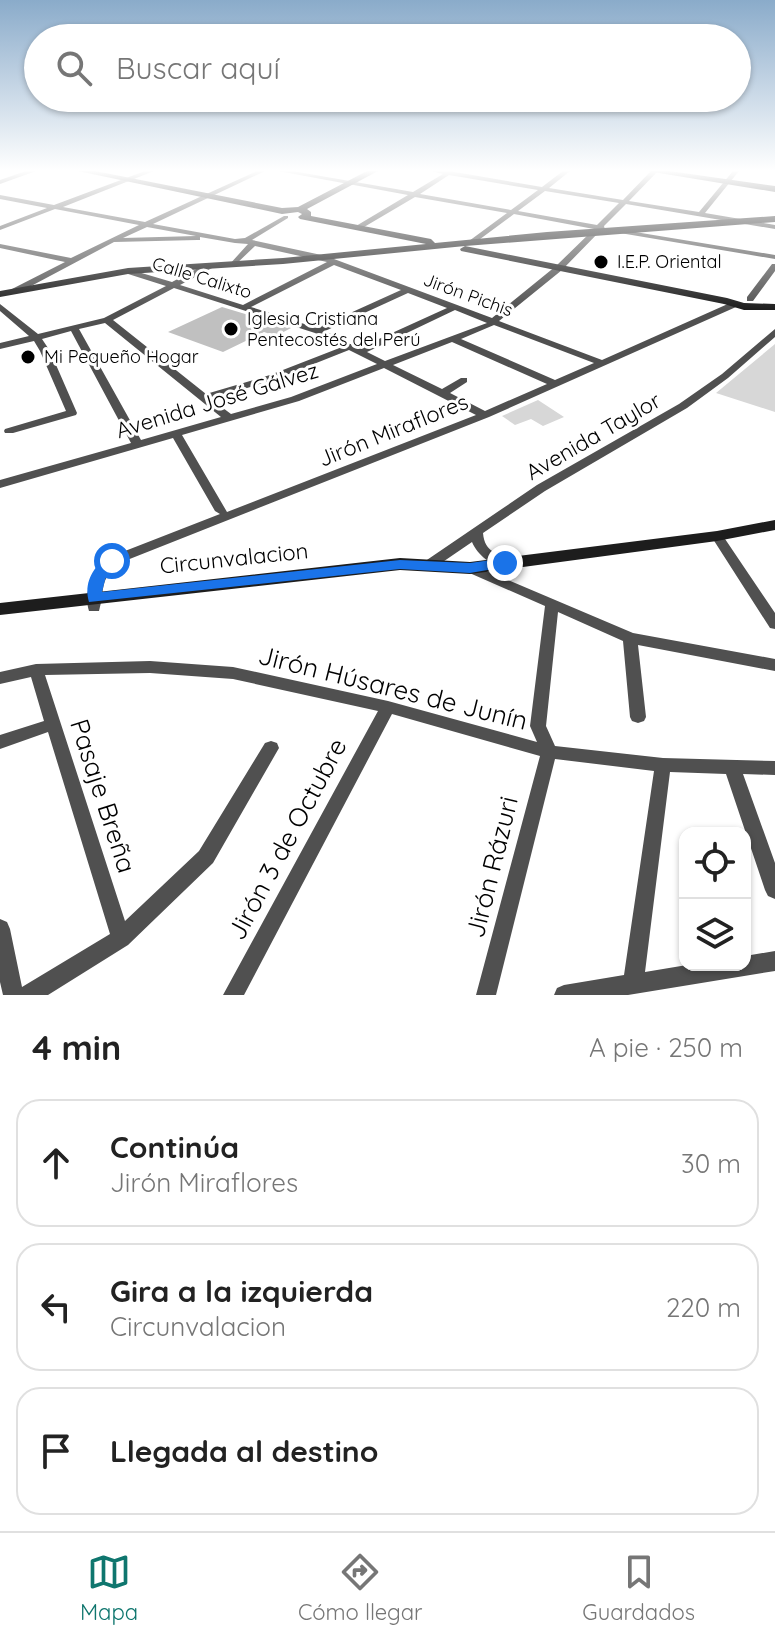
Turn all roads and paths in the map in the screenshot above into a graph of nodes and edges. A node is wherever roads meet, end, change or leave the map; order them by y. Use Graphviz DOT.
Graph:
graph roads {
  1 [pos="28,217"];
  2 [pos="111,217"];
  3 [pos="161,217"];
  4 [pos="277,217"];
  5 [pos="323,217"];
  6 [pos="375,217"];
  7 [pos="503,217"];
  8 [pos="539,217"];
  9 [pos="608,217"];
  10 [pos="715,217"];
  11 [pos="775,219"];
  12 [pos="738,221"];
  13 [pos="147,224"];
  14 [pos="361,226"];
  15 [pos="775,227"];
  16 [pos="0,228"];
  17 [pos="596,229"];
  18 [pos="616,230"];
  19 [pos="209,236"];
  20 [pos="112,240"];
  21 [pos="250,241"];
  22 [pos="461,244"];
  23 [pos="0,246"];
  24 [pos="775,257"];
  25 [pos="328,260"];
  26 [pos="72,261"];
  27 [pos="233,265"];
  28 [pos="209,266"];
  29 [pos="560,266"];
  30 [pos="775,266"];
  31 [pos="128,271"];
  32 [pos="172,287"];
  33 [pos="408,290"];
  34 [pos="15,291"];
  35 [pos="0,294"];
  36 [pos="730,301"];
  37 [pos="752,302"];
  38 [pos="0,307"];
  39 [pos="455,307"];
  40 [pos="775,307"];
  41 [pos="243,308"];
  42 [pos="107,320"];
  43 [pos="495,322"];
  44 [pos="74,328"];
  45 [pos="318,331"];
  46 [pos="775,332"];
  47 [pos="36,337"];
  48 [pos="453,339"];
  49 [pos="0,346"];
  50 [pos="356,348"];
  51 [pos="602,363"];
  52 [pos="386,365"];
  53 [pos="464,380"];
  54 [pos="556,384"];
  55 [pos="443,393"];
  56 [pos="204,398"];
  57 [pos="485,415"];
  58 [pos="230,419"];
  59 [pos="9,431"];
  60 [pos="176,434"];
  61 [pos="138,445"];
  62 [pos="0,484"];
  63 [pos="221,511"];
  64 [pos="775,525"];
  65 [pos="477,532"];
  66 [pos="717,536"];
  67 [pos="505,563"];
  68 [pos="426,567"];
  69 [pos="470,568"];
  70 [pos="94,603"];
  71 [pos="552,605"];
  72 [pos="0,609"];
  73 [pos="0,618"];
  74 [pos="775,624"];
  75 [pos="630,638"];
  76 [pos="775,665"];
  77 [pos="36,670"];
  78 [pos="0,678"];
  79 [pos="388,707"];
  80 [pos="638,717"];
  81 [pos="53,724"];
  82 [pos="0,742"];
  83 [pos="271,748"];
  84 [pos="549,752"];
  85 [pos="663,765"];
  86 [pos="732,767"];
  87 [pos="775,768"];
  88 [pos="775,890"];
  89 [pos="0,929"];
  90 [pos="121,938"];
  91 [pos="775,961"];
  92 [pos="633,984"];
  93 [pos="13,995"];
  94 [pos="29,995"];
  95 [pos="233,995"];
  96 [pos="486,995"];
  97 [pos="564,995"];
  1 -- 16 [label="street"];
  2 -- 13 [label="street"];
  3 -- 13 [label="street"];
  4 -- 21 [label="street"];
  5 -- 14 [label="street"];
  6 -- 14 [label="street"];
  7 -- 22 [label="street"];
  8 -- 17 [label="street"];
  9 -- 17 [label="street, Avenida José Gálvez"];
  10 -- 12 [label="street"];
  11 -- 12 [label="street"];
  12 -- 15 [label="street"];
  12 -- 18 [label="street"];
  13 -- 19 [label="street"];
  13 -- 20 [label="street"];
  14 -- 22 [label="street"];
  17 -- 18 [label="street"];
  17 -- 22 [label="street"];
  17 -- 29 [label="street, Avenida José Gálvez"];
  18 -- 24 [label="street"];
  19 -- 20 [label="street"];
  19 -- 21 [label="street"];
  20 -- 26 [label="street"];
  21 -- 25 [label="street, Jirón Pichis"];
  21 -- 27 [label="street"];
  22 -- 25 [label="street"];
  22 -- 29 [label="street"];
  23 -- 26 [label="street"];
  25 -- 27 [label="street"];
  25 -- 33 [label="street, Jirón Pichis"];
  25 -- 41 [label="street"];
  26 -- 34 [label="street"];
  27 -- 28 [label="street"];
  28 -- 31 [label="street"];
  28 -- 32 [label="street"];
  29 -- 36 [label="street"];
  29 -- 43 [label="street, Avenida José Gálvez"];
  30 -- 37 [label="street"];
  31 -- 32 [label="street, Calle Calixto"];
  31 -- 34 [label="street"];
  32 -- 41 [label="street, Calle Calixto"];
  32 -- 42 [label="street"];
  33 -- 39 [label="street, Jirón Pichis"];
  33 -- 45 [label="street"];
  34 -- 35 [label="street"];
  36 -- 37 [label="street"];
  36 -- 51 [label="street, Jirón Miraflores"];
  37 -- 40 [label="street"];
  38 -- 47 [label="street"];
  39 -- 43 [label="street, Jirón Pichis"];
  39 -- 50 [label="street"];
  41 -- 45 [label="street, Calle Calixto"];
  42 -- 44 [label="street"];
  42 -- 56 [label="street"];
  43 -- 48 [label="street, Avenida José Gálvez"];
  43 -- 51 [label="street, Jirón Pichis"];
  44 -- 47 [label="street"];
  44 -- 61 [label="street"];
  45 -- 50 [label="street, Calle Calixto"];
  46 -- 65 [label="street, Avenida Taylor"];
  47 -- 49 [label="street"];
  47 -- 59 [label="street"];
  48 -- 52 [label="street, Avenida José Gálvez"];
  48 -- 54 [label="street"];
  50 -- 52 [label="street, Calle Calixto"];
  50 -- 56 [label="street"];
  51 -- 54 [label="street, Jirón Miraflores"];
  52 -- 55 [label="street, Calle Calixto"];
  52 -- 58 [label="street, Avenida José Gálvez"];
  53 -- 55 [label="street"];
  54 -- 57 [label="street, Jirón Miraflores"];
  55 -- 57 [label="street, Calle Calixto"];
  56 -- 58 [label="street"];
  57 -- 70 [label="street, Jirón Miraflores"];
  58 -- 60 [label="street, Avenida José Gálvez"];
  60 -- 61 [label="street, Avenida José Gálvez"];
  60 -- 63 [label="street"];
  61 -- 62 [label="street, Avenida José Gálvez"];
  64 -- 66 [label="street, Circunvalacion"];
  65 -- 67 [label="street"];
  65 -- 68 [label="street, Avenida Taylor"];
  66 -- 67 [label="street, Circunvalacion"];
  66 -- 74 [label="street"];
  67 -- 69 [label="street, Circunvalacion"];
  68 -- 69 [label="street, Circunvalacion"];
  68 -- 70 [label="street, Circunvalacion"];
  69 -- 71 [label="street"];
  70 -- 72 [label="street, Circunvalacion"];
  70 -- 73 [label="street, Circunvalacion"];
  71 -- 75 [label="street"];
  71 -- 84 [label="street"];
  75 -- 76 [label="street"];
  75 -- 80 [label="street"];
  77 -- 78 [label="street, Jirón Húsares de Junín"];
  77 -- 79 [label="street, Jirón Húsares de Junín"];
  77 -- 81 [label="street, Pasaje Breña"];
  79 -- 84 [label="street, Jirón Húsares de Junín"];
  79 -- 95 [label="street, Jirón 3 de Octubre"];
  81 -- 82 [label="street"];
  81 -- 90 [label="street, Pasaje Breña"];
  83 -- 90 [label="street"];
  84 -- 85 [label="street, Jirón Húsares de Junín"];
  84 -- 96 [label="street, Jirón Rázuri"];
  85 -- 86 [label="street, Jirón Húsares de Junín"];
  85 -- 92 [label="street"];
  86 -- 87 [label="street, Jirón Húsares de Junín"];
  86 -- 88 [label="street"];
  89 -- 93 [label="street"];
  90 -- 94 [label="street"];
  91 -- 92 [label="street"];
  92 -- 97 [label="street"];
}
